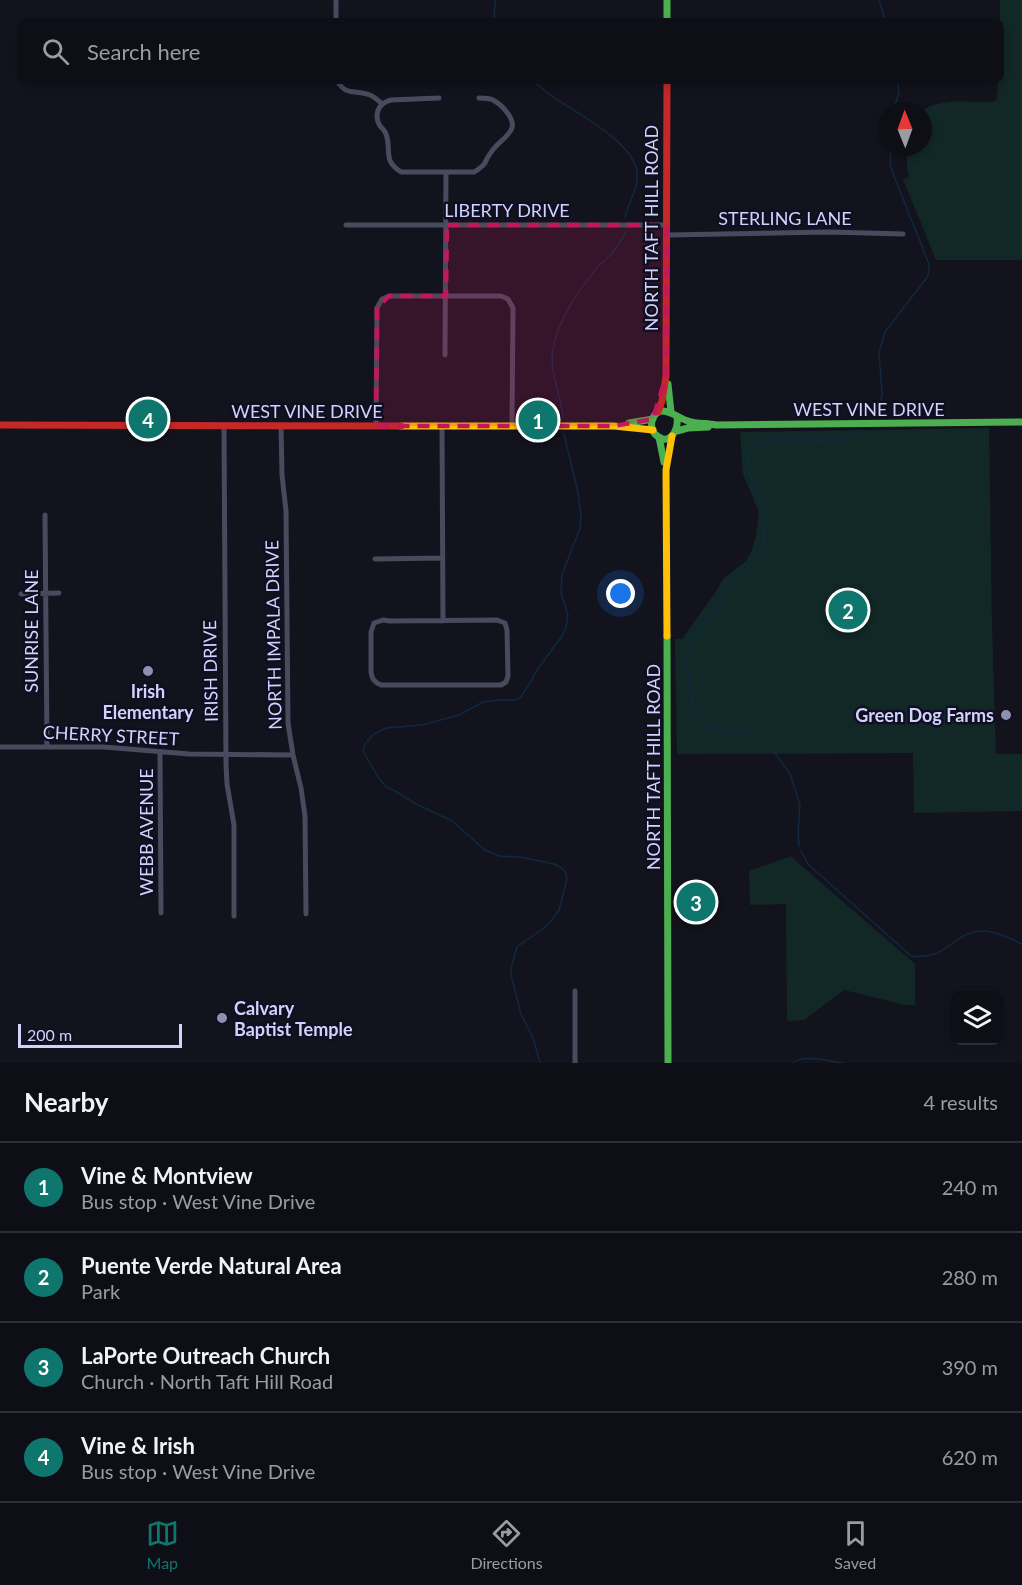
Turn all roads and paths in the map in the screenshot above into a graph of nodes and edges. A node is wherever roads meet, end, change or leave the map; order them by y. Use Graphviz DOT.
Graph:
graph roads {
  1 [pos="336,0"];
  2 [pos="667,0"];
  3 [pos="336,18"];
  4 [pos="667,18"];
  5 [pos="340,84"];
  6 [pos="667,84"];
  7 [pos="439,98"];
  8 [pos="479,98"];
  9 [pos="382,104"];
  10 [pos="446,172"];
  11 [pos="346,225"];
  12 [pos="447,225"];
  13 [pos="667,225"];
  14 [pos="903,234"];
  15 [pos="667,235"];
  16 [pos="446,296"];
  17 [pos="445,356"];
  18 [pos="666,376"];
  19 [pos="658,412"];
  20 [pos="671,412"];
  21 [pos="677,418"];
  22 [pos="653,419"];
  23 [pos="1022,422"];
  24 [pos="0,425"];
  25 [pos="716,425"];
  26 [pos="224,426"];
  27 [pos="281,426"];
  28 [pos="376,426"];
  29 [pos="442,426"];
  30 [pos="512,426"];
  31 [pos="614,426"];
  32 [pos="653,430"];
  33 [pos="674,433"];
  34 [pos="659,437"];
  35 [pos="666,470"];
  36 [pos="45,516"];
  37 [pos="442,558"];
  38 [pos="375,559"];
  39 [pos="46,593"];
  40 [pos="59,593"];
  41 [pos="21,594"];
  42 [pos="442,621"];
  43 [pos="0,747"];
  44 [pos="47,747"];
  45 [pos="160,752"];
  46 [pos="292,755"];
  47 [pos="225,756"];
  48 [pos="161,913"];
  49 [pos="306,914"];
  50 [pos="234,916"];
  51 [pos="575,991"];
  52 [pos="575,1063"];
  53 [pos="668,1063"];
  1 -- 3 [label="street"];
  2 -- 4 [label="main road"];
  5 -- 9 [label="street"];
  6 -- 13 [label="main road, NORTH TAFT HILL ROAD"];
  7 -- 9 [label="street"];
  8 -- 10 [label="street"];
  9 -- 10 [label="street"];
  10 -- 12 [label="street"];
  11 -- 12 [label="street, LIBERTY DRIVE"];
  12 -- 13 [label="street, LIBERTY DRIVE"];
  12 -- 16 [label="street"];
  13 -- 15 [label="main road, NORTH TAFT HILL ROAD"];
  14 -- 15 [label="street, STERLING LANE"];
  15 -- 18 [label="main road, NORTH TAFT HILL ROAD"];
  16 -- 17 [label="street"];
  16 -- 28 [label="street"];
  16 -- 30 [label="street"];
  18 -- 19 [label="main road, NORTH TAFT HILL ROAD"];
  18 -- 20 [label="main road, NORTH TAFT HILL ROAD"];
  19 -- 20 [label="main road"];
  19 -- 22 [label="main road"];
  20 -- 21 [label="main road"];
  21 -- 25 [label="main road, WEST VINE DRIVE"];
  21 -- 33 [label="main road"];
  22 -- 31 [label="main road, WEST VINE DRIVE"];
  22 -- 32 [label="main road"];
  23 -- 25 [label="main road, WEST VINE DRIVE"];
  24 -- 26 [label="main road, WEST VINE DRIVE"];
  25 -- 33 [label="main road, WEST VINE DRIVE"];
  26 -- 27 [label="main road, WEST VINE DRIVE"];
  26 -- 47 [label="street, IRISH DRIVE"];
  27 -- 28 [label="main road, WEST VINE DRIVE"];
  27 -- 46 [label="street, NORTH IMPALA DRIVE"];
  28 -- 29 [label="main road, WEST VINE DRIVE"];
  29 -- 30 [label="main road, WEST VINE DRIVE"];
  29 -- 37 [label="street"];
  30 -- 31 [label="main road, WEST VINE DRIVE"];
  31 -- 32 [label="main road, WEST VINE DRIVE"];
  32 -- 34 [label="main road"];
  33 -- 34 [label="main road, WEST VINE DRIVE"];
  33 -- 35 [label="main road, NORTH TAFT HILL ROAD"];
  34 -- 35 [label="main road, NORTH TAFT HILL ROAD"];
  35 -- 53 [label="main road, NORTH TAFT HILL ROAD"];
  36 -- 39 [label="street, SUNRISE LANE"];
  37 -- 38 [label="street"];
  37 -- 42 [label="street"];
  39 -- 40 [label="street"];
  39 -- 41 [label="street"];
  39 -- 44 [label="street, SUNRISE LANE"];
  42 -- 42 [label="street"];
  43 -- 44 [label="street, CHERRY STREET"];
  44 -- 45 [label="street, CHERRY STREET"];
  45 -- 47 [label="street, CHERRY STREET"];
  45 -- 48 [label="street, WEBB AVENUE"];
  46 -- 47 [label="street, CHERRY STREET"];
  46 -- 49 [label="street, NORTH IMPALA DRIVE"];
  47 -- 50 [label="street, IRISH DRIVE"];
  51 -- 52 [label="street"];
}
